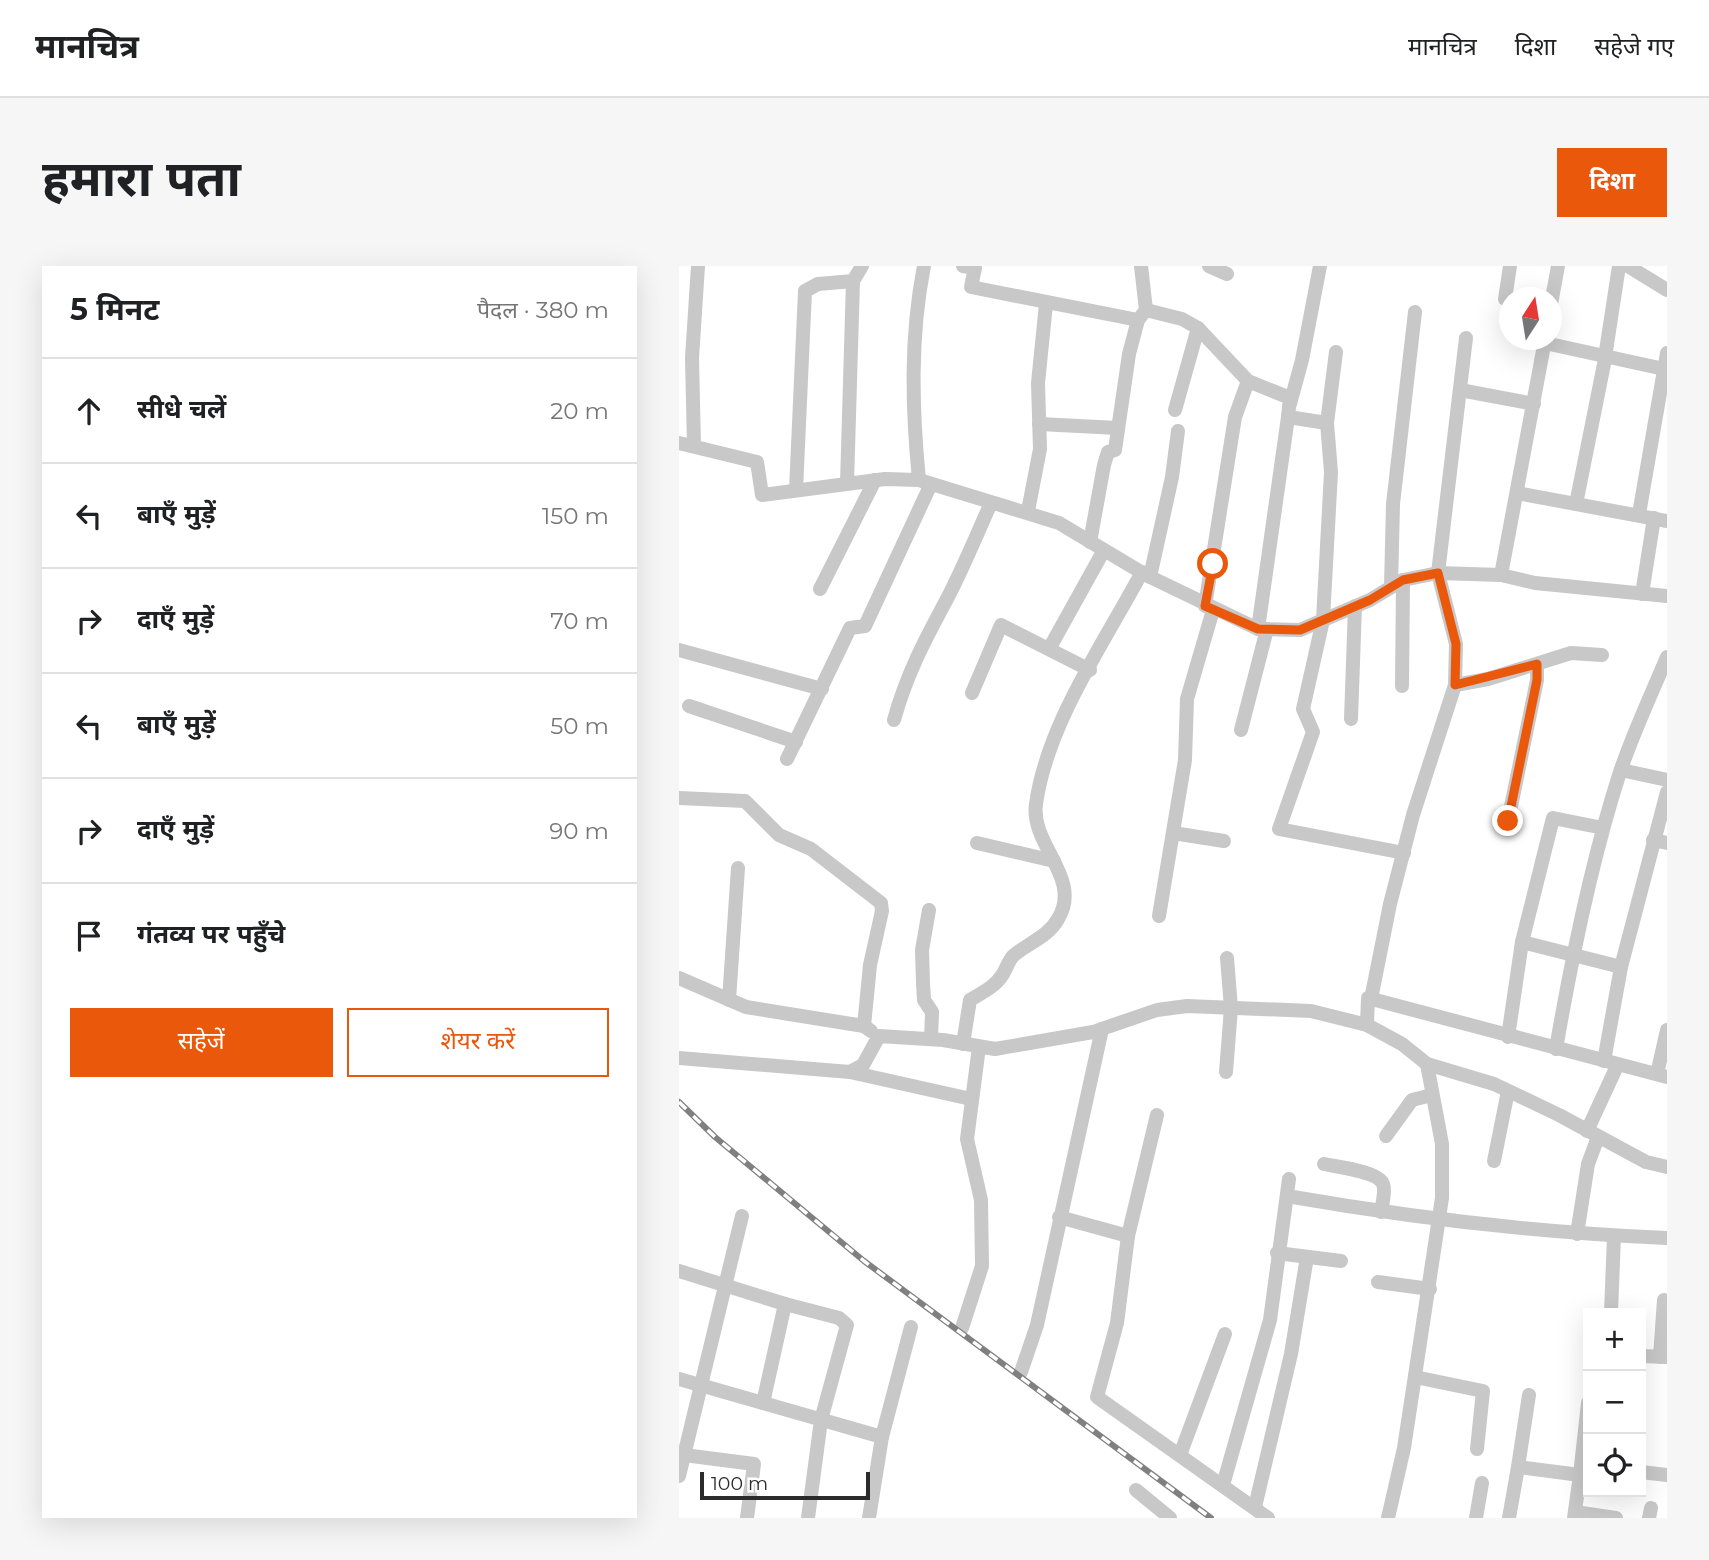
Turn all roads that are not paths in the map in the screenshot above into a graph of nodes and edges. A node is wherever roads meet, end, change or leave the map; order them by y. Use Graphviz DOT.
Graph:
graph roads {
  1 [pos="698,266"];
  2 [pos="862,266"];
  3 [pos="924,266"];
  4 [pos="963,266"];
  5 [pos="1141,266"];
  6 [pos="1209,266"];
  7 [pos="1319,266"];
  8 [pos="1510,266"];
  9 [pos="1558,266"];
  10 [pos="1619,266"];
  11 [pos="1628,266"];
  12 [pos="1227,274"];
  13 [pos="853,281"];
  14 [pos="1507,287"];
  15 [pos="1555,287"];
  16 [pos="1667,290"];
  17 [pos="1045,304"];
  18 [pos="1415,312"];
  19 [pos="1142,315"];
  20 [pos="1198,328"];
  21 [pos="1466,338"];
  22 [pos="1562,345"];
  23 [pos="1543,350"];
  24 [pos="1336,352"];
  25 [pos="1667,353"];
  26 [pos="1605,356"];
  27 [pos="686,358"];
  28 [pos="1664,369"];
  29 [pos="1248,381"];
  30 [pos="1460,390"];
  31 [pos="1534,404"];
  32 [pos="1175,410"];
  33 [pos="1289,410"];
  34 [pos="1327,423"];
  35 [pos="1039,424"];
  36 [pos="1118,428"];
  37 [pos="1178,431"];
  38 [pos="686,444"];
  39 [pos="875,480"];
  40 [pos="925,482"];
  41 [pos="847,483"];
  42 [pos="796,490"];
  43 [pos="1517,493"];
  44 [pos="991,503"];
  45 [pos="1576,504"];
  46 [pos="1028,511"];
  47 [pos="1653,518"];
  48 [pos="1090,542"];
  49 [pos="1104,550"];
  50 [pos="1438,573"];
  51 [pos="1146,575"];
  52 [pos="1501,575"];
  53 [pos="1397,584"];
  54 [pos="820,589"];
  55 [pos="1642,594"];
  56 [pos="1667,596"];
  57 [pos="1355,606"];
  58 [pos="1209,608"];
  59 [pos="1323,620"];
  60 [pos="1263,629"];
  61 [pos="1049,649"];
  62 [pos="679,650"];
  63 [pos="1602,655"];
  64 [pos="1667,657"];
  65 [pos="1537,664"];
  66 [pos="1090,670"];
  67 [pos="1455,685"];
  68 [pos="1402,686"];
  69 [pos="822,690"];
  70 [pos="972,693"];
  71 [pos="689,706"];
  72 [pos="1351,719"];
  73 [pos="894,720"];
  74 [pos="1241,730"];
  75 [pos="796,742"];
  76 [pos="787,759"];
  77 [pos="1621,770"];
  78 [pos="1667,780"];
  79 [pos="1667,792"];
  80 [pos="679,798"];
  81 [pos="1508,821"];
  82 [pos="1603,828"];
  83 [pos="1173,833"];
  84 [pos="1224,841"];
  85 [pos="1660,841"];
  86 [pos="978,843"];
  87 [pos="1404,853"];
  88 [pos="1054,861"];
  89 [pos="738,868"];
  90 [pos="929,910"];
  91 [pos="1159,916"];
  92 [pos="1523,942"];
  93 [pos="1572,954"];
  94 [pos="1227,958"];
  95 [pos="1622,967"];
  96 [pos="679,978"];
  97 [pos="1371,999"];
  98 [pos="729,1000"];
  99 [pos="1231,1008"];
  100 [pos="1367,1025"];
  101 [pos="864,1026"];
  102 [pos="1103,1028"];
  103 [pos="1667,1030"];
  104 [pos="879,1036"];
  105 [pos="1508,1037"];
  106 [pos="932,1039"];
  107 [pos="963,1044"];
  108 [pos="979,1048"];
  109 [pos="1556,1049"];
  110 [pos="679,1058"];
  111 [pos="1427,1063"];
  112 [pos="1610,1064"];
  113 [pos="850,1072"];
  114 [pos="1226,1072"];
  115 [pos="1662,1076"];
  116 [pos="1509,1091"];
  117 [pos="1432,1095"];
  118 [pos="971,1099"];
  119 [pos="1157,1115"];
  120 [pos="1592,1134"];
  121 [pos="1386,1136"];
  122 [pos="1494,1161"];
  123 [pos="1324,1164"];
  124 [pos="1667,1167"];
  125 [pos="1289,1180"];
  126 [pos="1287,1196"];
  127 [pos="1381,1213"];
  128 [pos="742,1216"];
  129 [pos="1059,1217"];
  130 [pos="1440,1221"];
  131 [pos="1577,1234"];
  132 [pos="1128,1236"];
  133 [pos="1614,1236"];
  134 [pos="1667,1238"];
  135 [pos="1277,1253"];
  136 [pos="1307,1257"];
  137 [pos="1341,1261"];
  138 [pos="679,1271"];
  139 [pos="1378,1282"];
  140 [pos="724,1285"];
  141 [pos="1430,1289"];
  142 [pos="1664,1300"];
  143 [pos="785,1304"];
  144 [pos="1611,1308"];
  145 [pos="911,1327"];
  146 [pos="962,1328"];
  147 [pos="1225,1334"];
  148 [pos="1663,1357"];
  149 [pos="1021,1371"];
  150 [pos="1415,1377"];
  151 [pos="679,1379"];
  152 [pos="700,1386"];
  153 [pos="1529,1395"];
  154 [pos="763,1403"];
  155 [pos="821,1420"];
  156 [pos="882,1437"];
  157 [pos="1477,1449"];
  158 [pos="684,1455"];
  159 [pos="1180,1455"];
  160 [pos="1518,1467"];
  161 [pos="1646,1473"];
  162 [pos="1667,1475"];
  163 [pos="679,1476"];
  164 [pos="1583,1481"];
  165 [pos="1482,1483"];
  166 [pos="1223,1485"];
  167 [pos="1136,1490"];
  168 [pos="1255,1507"];
  169 [pos="1162,1515"];
  170 [pos="1575,1515"];
  171 [pos="747,1518"];
  172 [pos="808,1518"];
  173 [pos="869,1518"];
  174 [pos="1268,1518"];
  175 [pos="1388,1518"];
  176 [pos="1476,1518"];
  177 [pos="1509,1518"];
  178 [pos="1616,1518"];
  1 -- 27 [label="street"];
  2 -- 13 [label="street"];
  3 -- 40 [label="street"];
  4 -- 17 [label="street"];
  5 -- 19 [label="street"];
  6 -- 12 [label="street"];
  7 -- 33 [label="street"];
  8 -- 14 [label="street"];
  9 -- 15 [label="street"];
  10 -- 26 [label="street"];
  11 -- 16 [label="street"];
  13 -- 41 [label="street"];
  13 -- 42 [label="street"];
  17 -- 19 [label="street"];
  17 -- 35 [label="street"];
  18 -- 53 [label="street"];
  19 -- 20 [label="street"];
  19 -- 36 [label="street"];
  20 -- 29 [label="street"];
  20 -- 32 [label="street"];
  21 -- 30 [label="street"];
  22 -- 26 [label="street"];
  23 -- 31 [label="street"];
  24 -- 34 [label="street"];
  25 -- 28 [label="street"];
  26 -- 28 [label="street"];
  26 -- 45 [label="street"];
  27 -- 38 [label="street"];
  28 -- 47 [label="street"];
  29 -- 33 [label="street"];
  29 -- 58 [label="street"];
  30 -- 31 [label="street"];
  30 -- 50 [label="street"];
  31 -- 43 [label="street"];
  33 -- 34 [label="street"];
  33 -- 60 [label="street"];
  34 -- 59 [label="street"];
  35 -- 36 [label="street"];
  35 -- 46 [label="street"];
  36 -- 48 [label="street"];
  37 -- 51 [label="street"];
  38 -- 42 [label="street"];
  39 -- 40 [label="street"];
  39 -- 41 [label="street"];
  39 -- 54 [label="street"];
  40 -- 44 [label="street"];
  40 -- 69 [label="street"];
  41 -- 42 [label="street"];
  43 -- 45 [label="street"];
  43 -- 52 [label="street"];
  44 -- 46 [label="street"];
  44 -- 73 [label="street"];
  45 -- 47 [label="street"];
  46 -- 48 [label="street"];
  47 -- 55 [label="street"];
  48 -- 49 [label="street"];
  49 -- 51 [label="street"];
  49 -- 61 [label="street"];
  50 -- 52 [label="street"];
  50 -- 53 [label="street"];
  50 -- 67 [label="street"];
  51 -- 58 [label="street"];
  51 -- 66 [label="street"];
  52 -- 55 [label="street"];
  53 -- 57 [label="street"];
  53 -- 68 [label="street"];
  55 -- 56 [label="street"];
  57 -- 59 [label="street"];
  57 -- 72 [label="street"];
  58 -- 60 [label="street"];
  58 -- 83 [label="street"];
  59 -- 60 [label="street"];
  59 -- 87 [label="street"];
  60 -- 74 [label="street"];
  61 -- 66 [label="street"];
  61 -- 70 [label="street"];
  62 -- 69 [label="street"];
  63 -- 65 [label="street"];
  64 -- 77 [label="street"];
  65 -- 67 [label="street"];
  65 -- 81 [label="street"];
  66 -- 88 [label="street"];
  67 -- 87 [label="street"];
  69 -- 75 [label="street"];
  71 -- 75 [label="street"];
  75 -- 76 [label="street"];
  77 -- 78 [label="street"];
  77 -- 82 [label="street"];
  79 -- 85 [label="street"];
  80 -- 101 [label="street"];
  82 -- 92 [label="street"];
  82 -- 93 [label="street"];
  83 -- 84 [label="street"];
  83 -- 91 [label="street"];
  85 -- 95 [label="street"];
  86 -- 88 [label="street"];
  87 -- 97 [label="street"];
  88 -- 107 [label="street"];
  89 -- 98 [label="street"];
  90 -- 106 [label="street"];
  92 -- 93 [label="street"];
  92 -- 105 [label="street"];
  93 -- 95 [label="street"];
  93 -- 109 [label="street"];
  94 -- 99 [label="street"];
  95 -- 112 [label="street"];
  96 -- 98 [label="street"];
  97 -- 100 [label="street"];
  97 -- 105 [label="street"];
  98 -- 101 [label="street"];
  99 -- 100 [label="street"];
  99 -- 102 [label="street"];
  99 -- 114 [label="street"];
  100 -- 111 [label="street"];
  101 -- 104 [label="street"];
  102 -- 108 [label="street"];
  102 -- 129 [label="street"];
  103 -- 115 [label="street"];
  104 -- 106 [label="street"];
  104 -- 113 [label="street"];
  105 -- 109 [label="street"];
  106 -- 107 [label="street"];
  107 -- 108 [label="street"];
  108 -- 118 [label="street"];
  109 -- 112 [label="street"];
  110 -- 113 [label="street"];
  111 -- 116 [label="street"];
  111 -- 117 [label="street"];
  112 -- 115 [label="street"];
  112 -- 120 [label="street"];
  113 -- 118 [label="street"];
  116 -- 120 [label="street"];
  116 -- 122 [label="street"];
  117 -- 121 [label="street"];
  117 -- 130 [label="street"];
  118 -- 146 [label="street"];
  119 -- 132 [label="street"];
  120 -- 124 [label="street"];
  120 -- 131 [label="street"];
  123 -- 127 [label="street"];
  125 -- 126 [label="street"];
  126 -- 127 [label="street"];
  126 -- 135 [label="street"];
  127 -- 130 [label="street"];
  128 -- 140 [label="street"];
  129 -- 132 [label="street"];
  129 -- 149 [label="street"];
  130 -- 131 [label="street"];
  130 -- 141 [label="street"];
  131 -- 133 [label="street"];
  132 -- 159 [label="street"];
  133 -- 134 [label="street"];
  133 -- 144 [label="street"];
  135 -- 136 [label="street"];
  135 -- 166 [label="street"];
  136 -- 137 [label="street"];
  136 -- 168 [label="street"];
  138 -- 140 [label="street"];
  139 -- 141 [label="street"];
  140 -- 143 [label="street"];
  140 -- 152 [label="street"];
  141 -- 150 [label="street"];
  142 -- 148 [label="street"];
  143 -- 154 [label="street"];
  143 -- 155 [label="street"];
  145 -- 156 [label="street"];
  147 -- 159 [label="street"];
  150 -- 157 [label="street"];
  150 -- 175 [label="street"];
  151 -- 152 [label="street"];
  152 -- 154 [label="street"];
  152 -- 158 [label="street"];
  153 -- 160 [label="street"];
  154 -- 155 [label="street"];
  155 -- 156 [label="street"];
  155 -- 172 [label="street"];
  156 -- 173 [label="street"];
  158 -- 163 [label="street"];
  158 -- 171 [label="street"];
  159 -- 166 [label="street"];
  160 -- 164 [label="street"];
  160 -- 177 [label="street"];
  161 -- 162 [label="street"];
  164 -- 170 [label="street"];
  165 -- 176 [label="street"];
  166 -- 168 [label="street"];
  167 -- 169 [label="street"];
  168 -- 174 [label="street"];
  170 -- 178 [label="street"];
}
